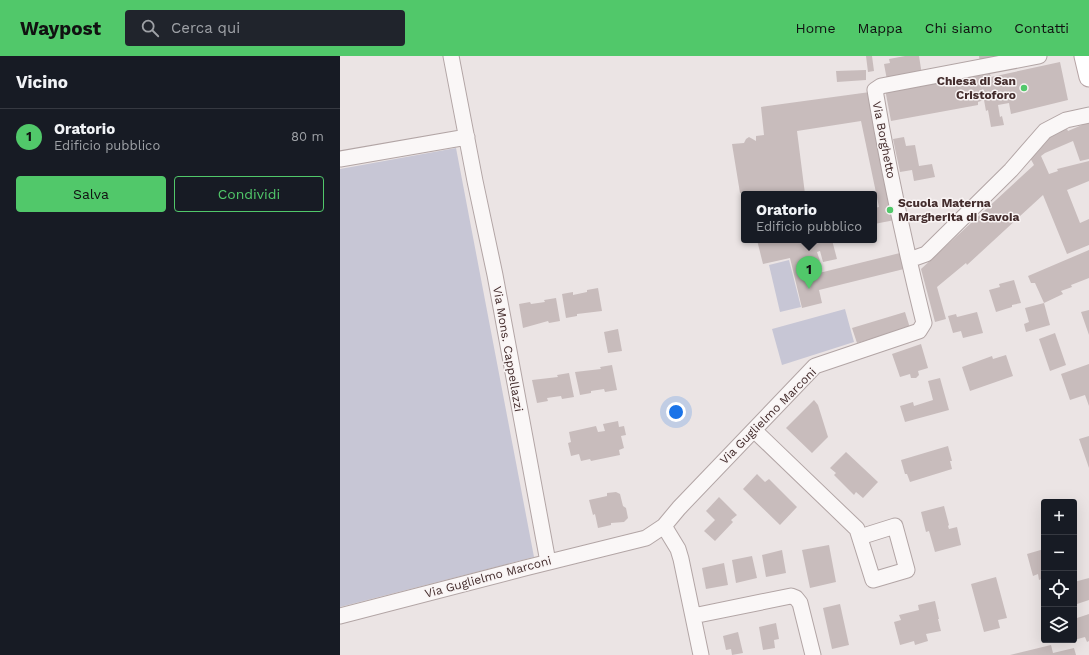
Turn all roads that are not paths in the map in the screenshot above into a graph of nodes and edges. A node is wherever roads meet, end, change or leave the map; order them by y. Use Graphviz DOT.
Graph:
graph roads {
  1 [pos="452,56"];
  2 [pos="1039,56"];
  3 [pos="1084,56"];
  4 [pos="1089,77"];
  5 [pos="1089,115"];
  6 [pos="467,137"];
  7 [pos="340,159"];
  8 [pos="909,260"];
  9 [pos="754,430"];
  10 [pos="664,526"];
  11 [pos="860,537"];
  12 [pos="548,562"];
  13 [pos="340,616"];
  14 [pos="693,616"];
  15 [pos="701,655"];
  16 [pos="813,655"];
  1 -- 6 [label="street, Via Mons. Cappellazzi"];
  2 -- 8 [label="street, Via Borghetto"];
  3 -- 4 [label="main road"];
  5 -- 8 [label="street"];
  6 -- 7 [label="street"];
  6 -- 12 [label="street, Via Mons. Cappellazzi"];
  8 -- 9 [label="street, Via Guglielmo Marconi"];
  9 -- 10 [label="street, Via Guglielmo Marconi"];
  9 -- 11 [label="street"];
  10 -- 12 [label="street, Via Guglielmo Marconi"];
  10 -- 14 [label="street"];
  12 -- 13 [label="street, Via Guglielmo Marconi"];
  14 -- 15 [label="street"];
  14 -- 16 [label="street"];
}
